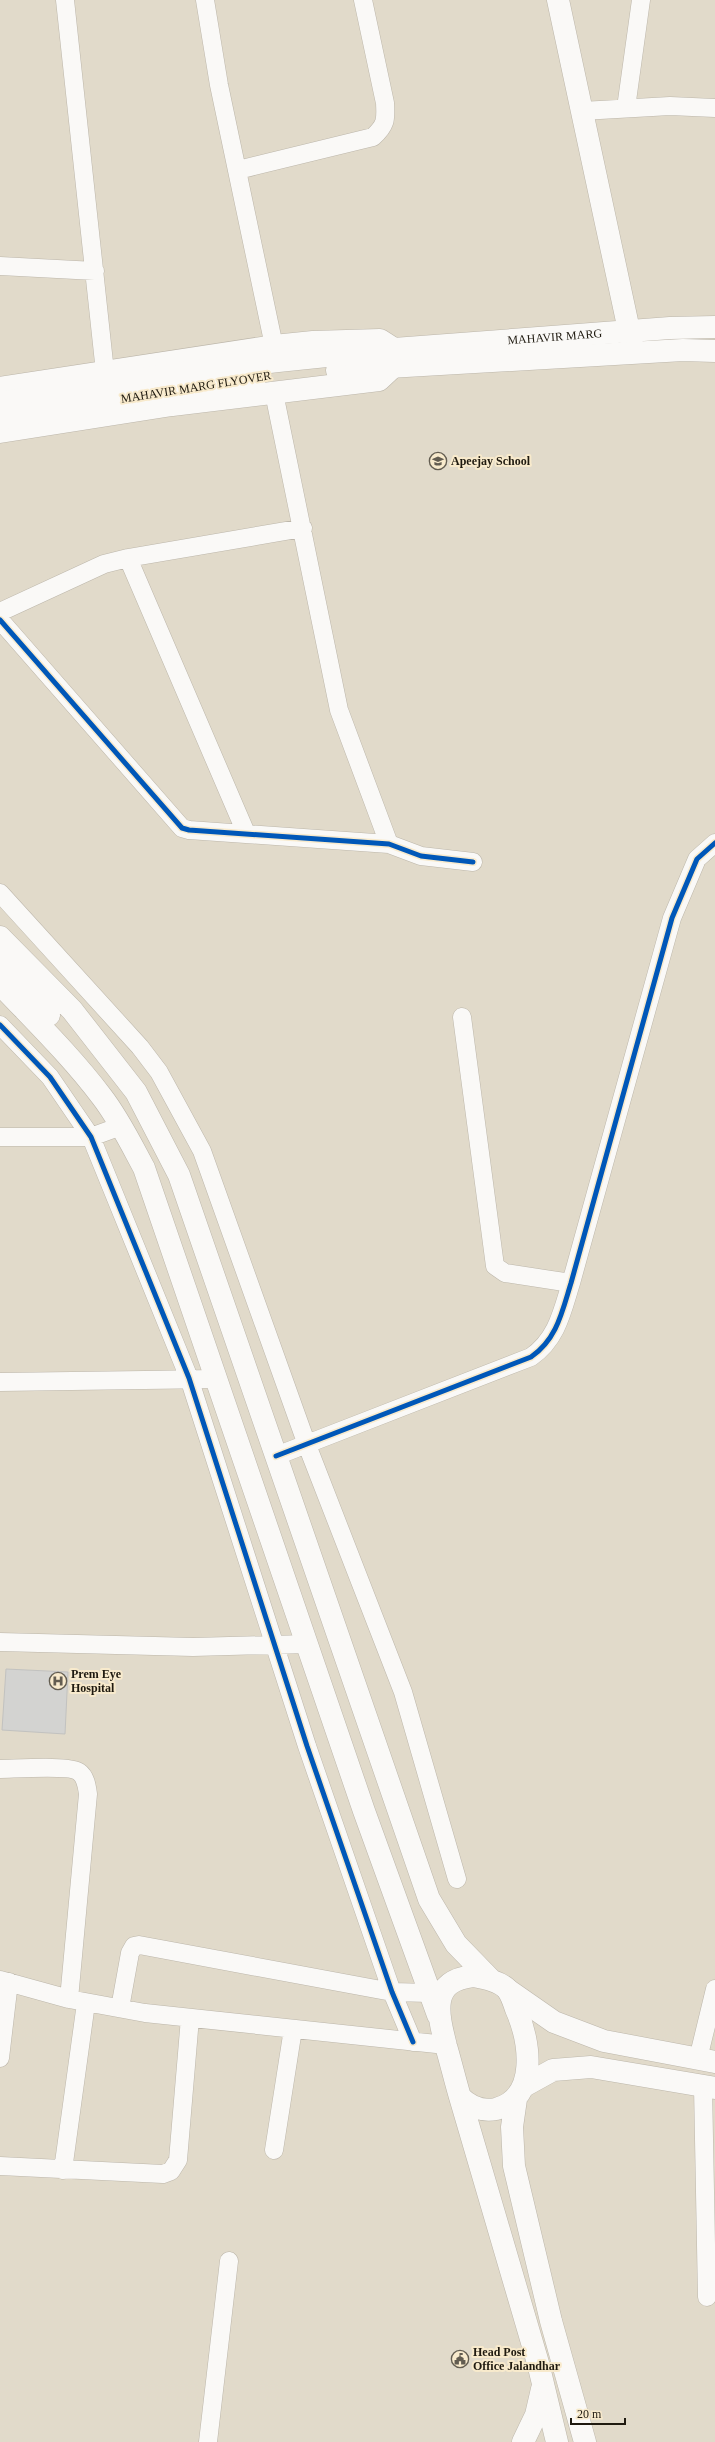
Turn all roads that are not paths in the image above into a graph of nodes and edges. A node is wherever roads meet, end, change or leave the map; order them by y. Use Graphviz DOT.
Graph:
graph roads {
  1 [pos="65,0"];
  2 [pos="205,0"];
  3 [pos="363,0"];
  4 [pos="558,0"];
  5 [pos="641,0"];
  6 [pos="714,103"];
  7 [pos="626,108"];
  8 [pos="582,111"];
  9 [pos="238,170"];
  10 [pos="0,266"];
  11 [pos="95,271"];
  12 [pos="715,327"];
  13 [pos="629,330"];
  14 [pos="274,346"];
  15 [pos="715,351"];
  16 [pos="634,353"];
  17 [pos="394,357"];
  18 [pos="372,360"];
  19 [pos="105,372"];
  20 [pos="0,388"];
  21 [pos="274,393"];
  22 [pos="0,403"];
  23 [pos="0,419"];
  24 [pos="0,432"];
  25 [pos="303,528"];
  26 [pos="128,558"];
  27 [pos="0,612"];
  28 [pos="0,620"];
  29 [pos="246,833"];
  30 [pos="715,843"];
  31 [pos="389,844"];
  32 [pos="473,862"];
  33 [pos="0,893"];
  34 [pos="0,937"];
  35 [pos="0,962"];
  36 [pos="0,984"];
  37 [pos="462,1018"];
  38 [pos="0,1025"];
  39 [pos="102,1097"];
  40 [pos="121,1126"];
  41 [pos="0,1137"];
  42 [pos="91,1137"];
  43 [pos="571,1283"];
  44 [pos="189,1378"];
  45 [pos="216,1379"];
  46 [pos="0,1382"];
  47 [pos="307,1445"];
  48 [pos="276,1456"];
  49 [pos="0,1642"];
  50 [pos="307,1644"];
  51 [pos="275,1645"];
  52 [pos="0,1769"];
  53 [pos="457,1879"];
  54 [pos="5,1981"];
  55 [pos="499,1984"];
  56 [pos="715,1989"];
  57 [pos="392,1992"];
  58 [pos="430,1993"];
  59 [pos="78,2001"];
  60 [pos="120,2008"];
  61 [pos="438,2015"];
  62 [pos="190,2018"];
  63 [pos="292,2029"];
  64 [pos="1,2030"];
  65 [pos="413,2042"];
  66 [pos="446,2045"];
  67 [pos="0,2058"];
  68 [pos="706,2061"];
  69 [pos="709,2087"];
  70 [pos="520,2092"];
  71 [pos="460,2096"];
  72 [pos="274,2150"];
  73 [pos="0,2166"];
  74 [pos="64,2170"];
  75 [pos="229,2261"];
  76 [pos="707,2297"];
  77 [pos="543,2385"];
  78 [pos="208,2442"];
  79 [pos="523,2442"];
  80 [pos="557,2442"];
  81 [pos="585,2442"];
  1 -- 11 [label="street"];
  2 -- 9 [label="street"];
  3 -- 9 [label="street"];
  4 -- 8 [label="main road"];
  5 -- 7 [label="street"];
  6 -- 7 [label="street"];
  7 -- 8 [label="street"];
  8 -- 13 [label="main road"];
  9 -- 14 [label="street"];
  10 -- 11 [label="street"];
  11 -- 19 [label="street"];
  12 -- 13 [label="main road, MAHAVIR MARG"];
  13 -- 16 [label="main road"];
  13 -- 17 [label="main road, MAHAVIR MARG"];
  14 -- 17 [label="main road"];
  14 -- 19 [label="main road"];
  15 -- 16 [label="main road, MAHAVIR MARG"];
  16 -- 17 [label="main road, MAHAVIR MARG"];
  17 -- 18 [label="main road, MAHAVIR MARG FLYOVER"];
  17 -- 21 [label="main road"];
  18 -- 22 [label="main road, MAHAVIR MARG FLYOVER"];
  18 -- 23 [label="main road, MAHAVIR MARG FLYOVER"];
  19 -- 20 [label="main road"];
  21 -- 24 [label="main road"];
  21 -- 25 [label="street"];
  25 -- 26 [label="street"];
  25 -- 31 [label="street"];
  26 -- 27 [label="street"];
  26 -- 29 [label="street"];
  28 -- 29 [label="street"];
  29 -- 31 [label="street"];
  30 -- 43 [label="street"];
  31 -- 32 [label="street"];
  33 -- 47 [label="street"];
  34 -- 48 [label="main road"];
  35 -- 39 [label="main road"];
  36 -- 39 [label="main road"];
  37 -- 43 [label="street"];
  38 -- 42 [label="street"];
  39 -- 40 [label="main road"];
  40 -- 42 [label="street"];
  40 -- 45 [label="main road"];
  41 -- 42 [label="street"];
  42 -- 44 [label="street"];
  43 -- 47 [label="street"];
  44 -- 45 [label="street"];
  44 -- 46 [label="street"];
  44 -- 51 [label="street"];
  45 -- 50 [label="main road"];
  47 -- 48 [label="street"];
  47 -- 53 [label="street"];
  48 -- 55 [label="main road"];
  49 -- 51 [label="street"];
  50 -- 51 [label="street"];
  50 -- 58 [label="main road"];
  51 -- 57 [label="street"];
  52 -- 59 [label="street"];
  54 -- 59 [label="street"];
  54 -- 64 [label="street"];
  55 -- 61 [label="main road"];
  55 -- 68 [label="main road"];
  55 -- 70 [label="main road"];
  56 -- 68 [label="street"];
  57 -- 58 [label="street"];
  57 -- 60 [label="street"];
  57 -- 65 [label="street"];
  58 -- 61 [label="main road"];
  59 -- 60 [label="street"];
  59 -- 74 [label="street"];
  60 -- 62 [label="street"];
  61 -- 66 [label="main road"];
  62 -- 63 [label="street"];
  62 -- 74 [label="street"];
  63 -- 65 [label="street"];
  63 -- 72 [label="street"];
  64 -- 67 [label="street"];
  65 -- 66 [label="street"];
  66 -- 71 [label="main road"];
  69 -- 70 [label="main road"];
  69 -- 76 [label="street"];
  70 -- 71 [label="main road"];
  70 -- 81 [label="main road"];
  71 -- 77 [label="main road"];
  73 -- 74 [label="street"];
  75 -- 78 [label="street"];
  77 -- 79 [label="main road"];
  77 -- 80 [label="main road"];
}
